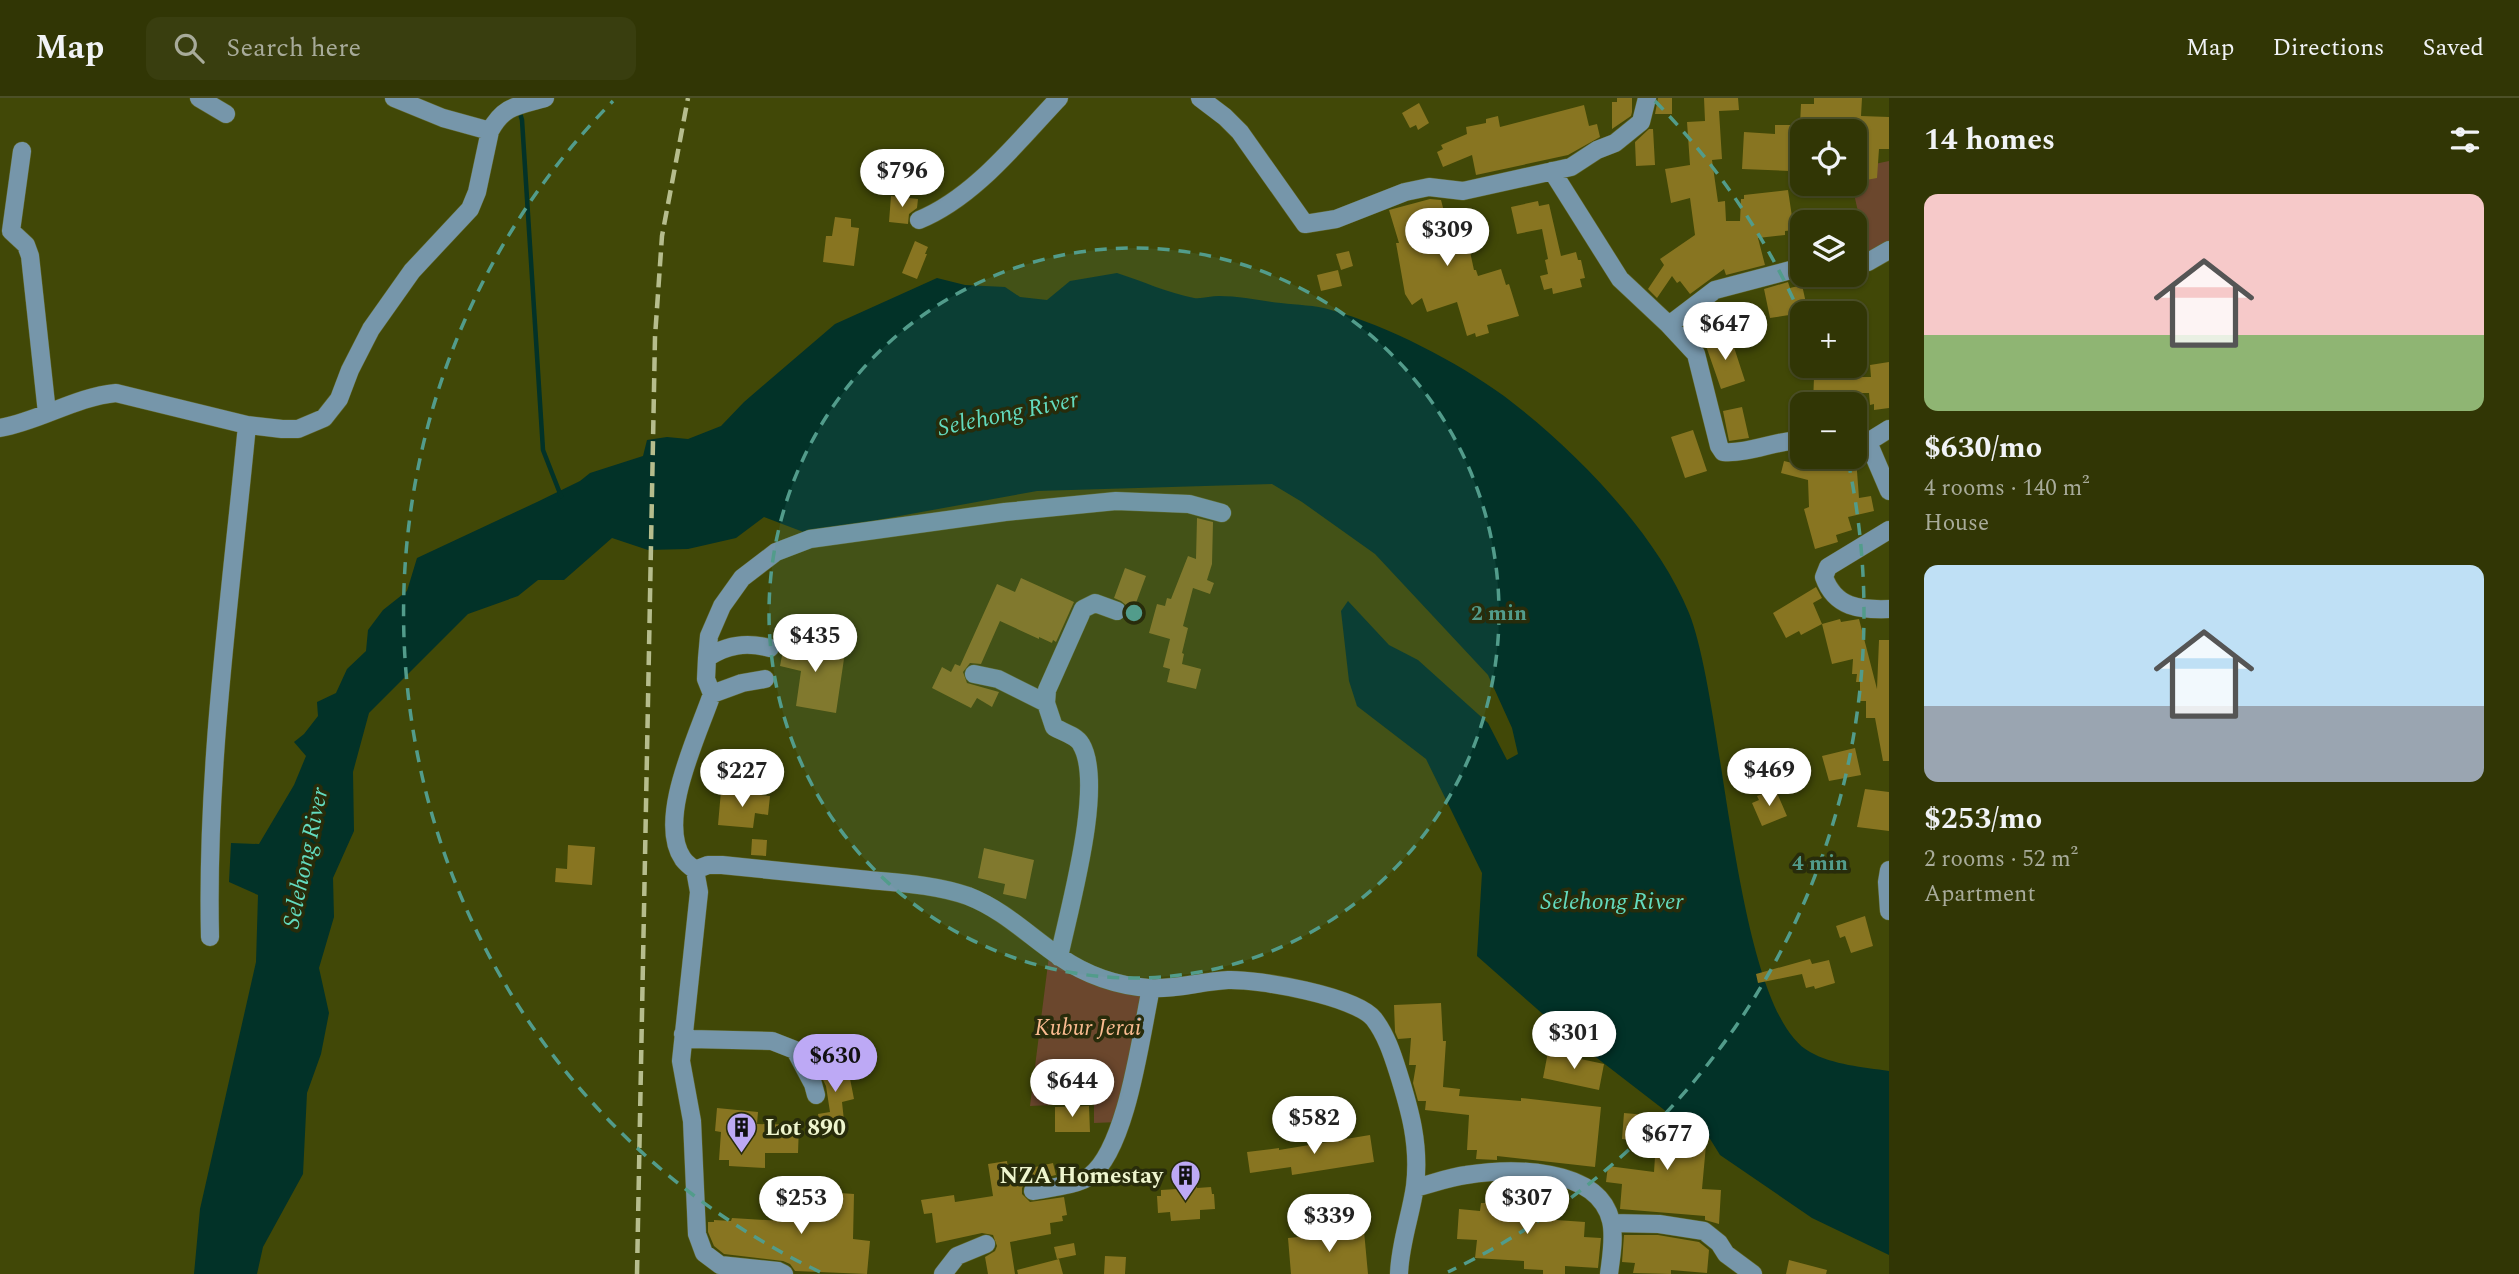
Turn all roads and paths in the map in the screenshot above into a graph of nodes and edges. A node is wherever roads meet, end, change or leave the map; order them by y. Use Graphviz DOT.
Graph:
graph roads {
  1 [pos="200,98"];
  2 [pos="394,98"];
  3 [pos="545,98"];
  4 [pos="1059,98"];
  5 [pos="1200,98"];
  6 [pos="1647,98"];
  7 [pos="511,105"];
  8 [pos="226,114"];
  9 [pos="490,131"];
  10 [pos="22,151"];
  11 [pos="1552,171"];
  12 [pos="919,220"];
  13 [pos="1889,250"];
  14 [pos="1867,262"];
  15 [pos="1790,270"];
  16 [pos="1669,325"];
  17 [pos="47,413"];
  18 [pos="247,425"];
  19 [pos="0,428"];
  20 [pos="1889,429"];
  21 [pos="1790,440"];
  22 [pos="1867,440"];
  23 [pos="1867,451"];
  24 [pos="1889,491"];
  25 [pos="1222,513"];
  26 [pos="1889,530"];
  27 [pos="1889,609"];
  28 [pos="1117,611"];
  29 [pos="770,648"];
  30 [pos="707,658"];
  31 [pos="974,674"];
  32 [pos="765,678"];
  33 [pos="712,694"];
  34 [pos="1046,704"];
  35 [pos="695,870"];
  36 [pos="1889,870"];
  37 [pos="1889,911"];
  38 [pos="210,937"];
  39 [pos="1059,957"];
  40 [pos="1151,988"];
  41 [pos="683,1034"];
  42 [pos="816,1094"];
  43 [pos="1415,1188"];
  44 [pos="1033,1191"];
  45 [pos="1612,1223"];
  46 [pos="986,1244"];
  47 [pos="784,1274"];
  48 [pos="943,1274"];
  49 [pos="1399,1274"];
  50 [pos="1609,1274"];
  51 [pos="1753,1274"];
  1 -- 8 [label="street"];
  2 -- 9 [label="street"];
  3 -- 7 [label="street"];
  4 -- 12 [label="street"];
  5 -- 11 [label="street"];
  6 -- 11 [label="street"];
  7 -- 9 [label="street"];
  9 -- 18 [label="street"];
  10 -- 17 [label="street"];
  11 -- 16 [label="street"];
  13 -- 14 [label="street"];
  15 -- 16 [label="street"];
  16 -- 21 [label="street"];
  17 -- 18 [label="street"];
  17 -- 19 [label="street"];
  18 -- 38 [label="street"];
  20 -- 22 [label="street"];
  23 -- 24 [label="street"];
  25 -- 30 [label="street"];
  26 -- 27 [label="street"];
  28 -- 34 [label="street"];
  29 -- 30 [label="street"];
  30 -- 33 [label="street"];
  31 -- 34 [label="street"];
  32 -- 33 [label="street"];
  33 -- 35 [label="street"];
  34 -- 39 [label="street"];
  35 -- 39 [label="street"];
  35 -- 41 [label="street"];
  36 -- 37 [label="street"];
  39 -- 40 [label="street"];
  40 -- 43 [label="street"];
  40 -- 44 [label="street"];
  41 -- 42 [label="street"];
  41 -- 47 [label="street"];
  43 -- 45 [label="street"];
  43 -- 49 [label="street"];
  45 -- 50 [label="street"];
  45 -- 51 [label="street"];
  46 -- 48 [label="street"];
}
